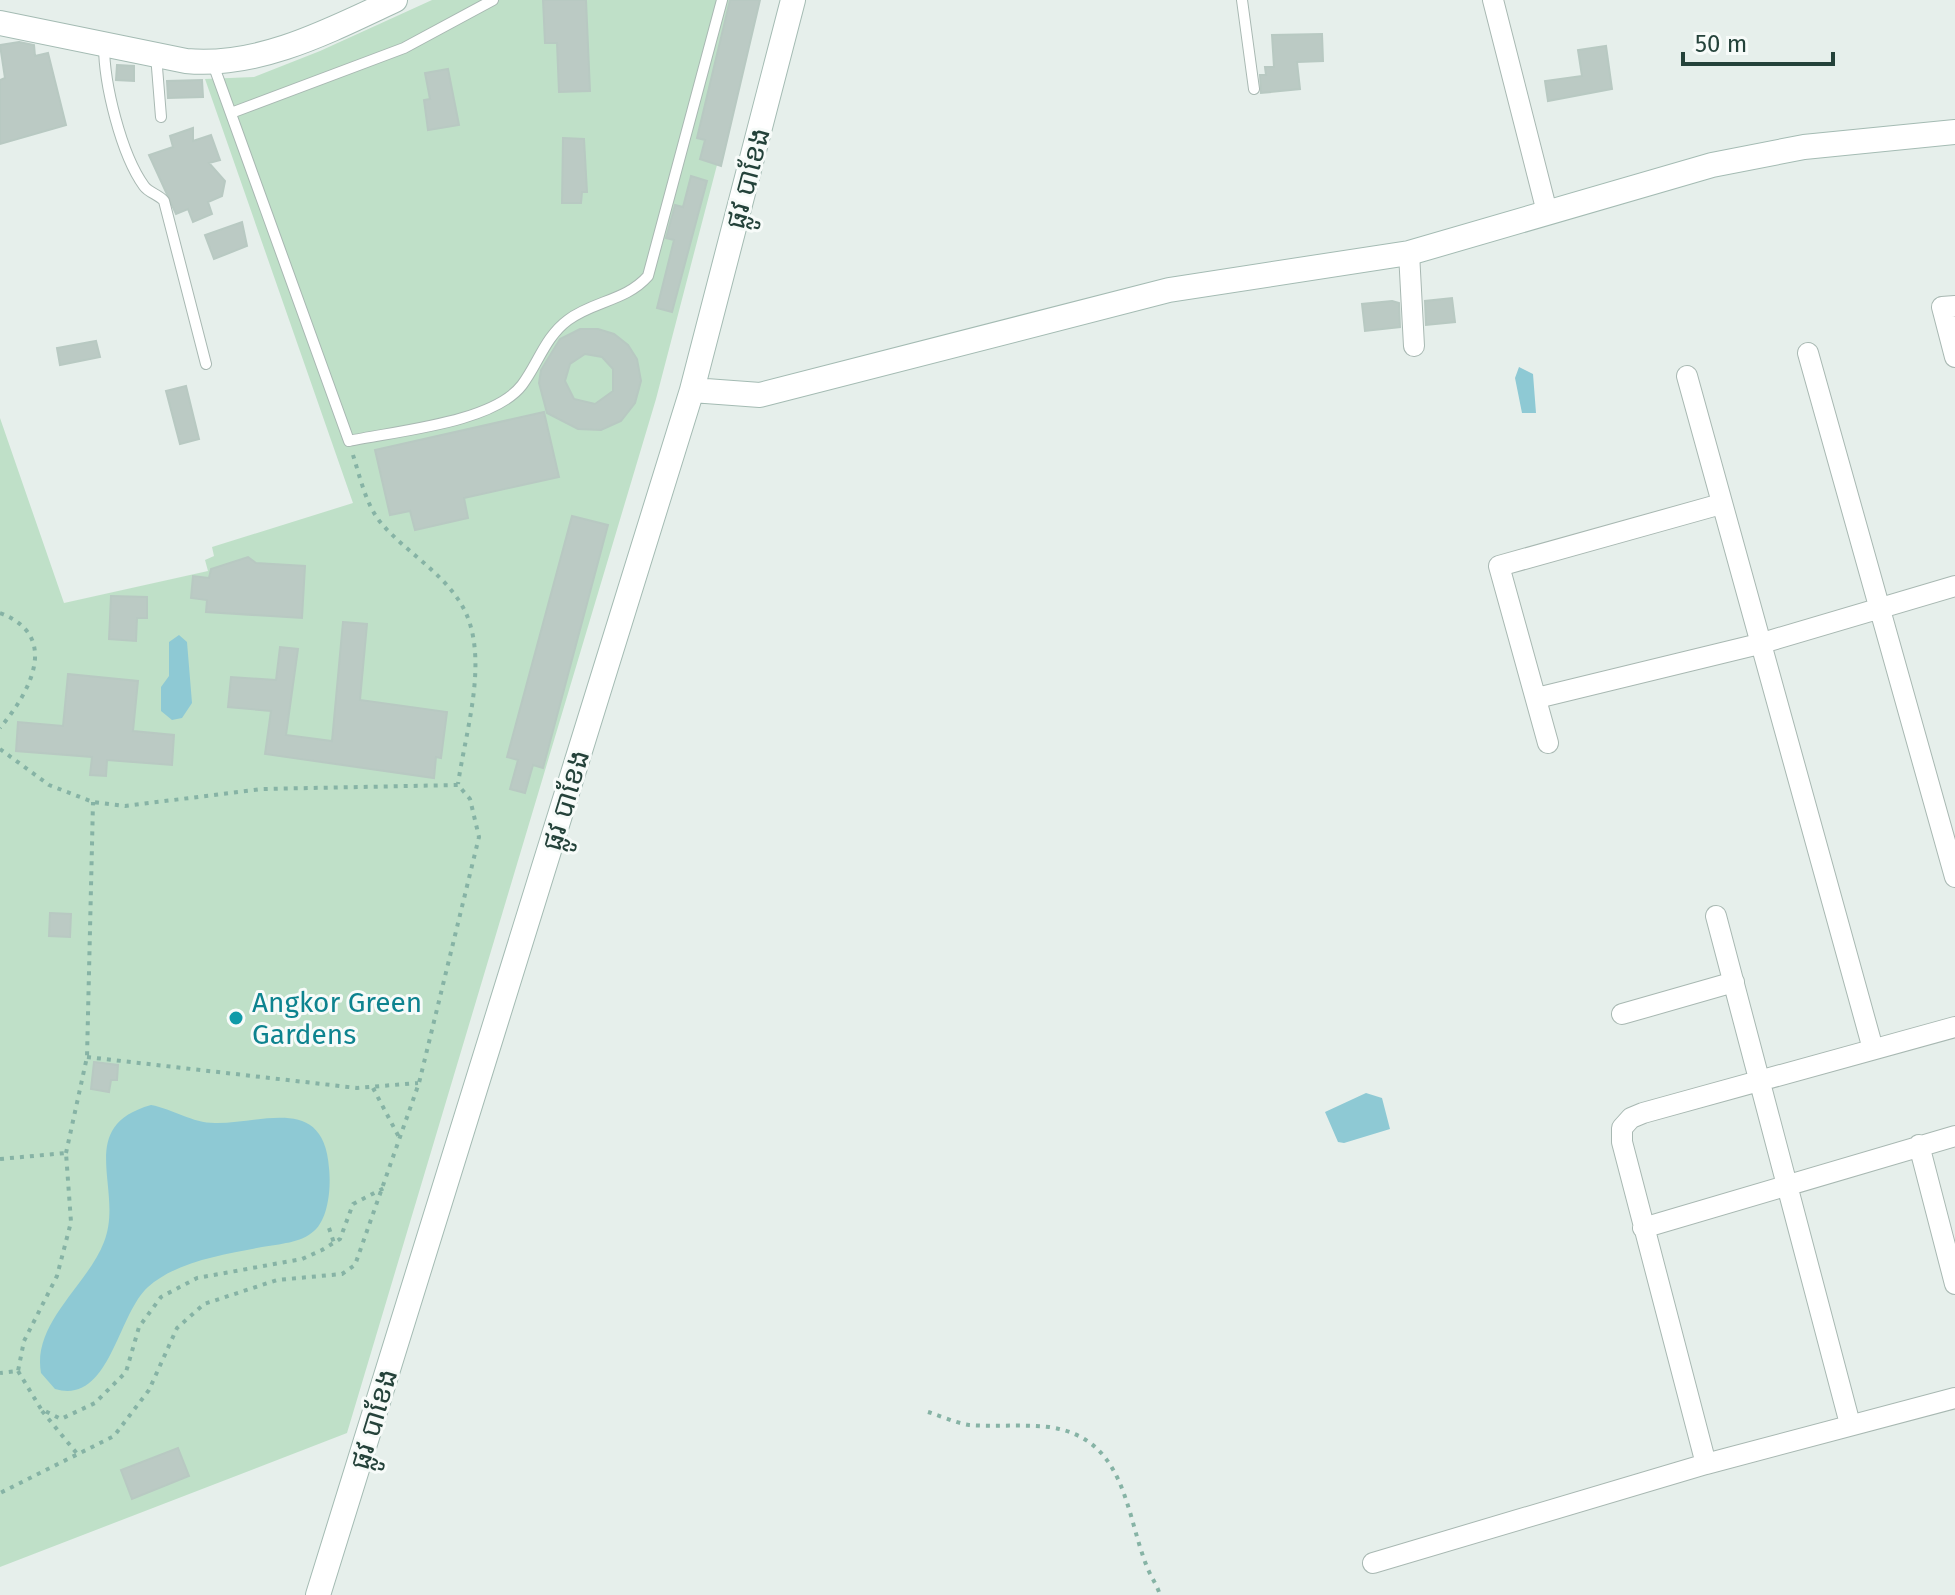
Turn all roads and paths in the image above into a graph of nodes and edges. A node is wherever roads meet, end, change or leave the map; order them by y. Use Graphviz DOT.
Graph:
graph roads {
  1 [pos="395,0"];
  2 [pos="493,0"];
  3 [pos="722,0"];
  4 [pos="793,0"];
  5 [pos="1242,0"];
  6 [pos="1493,0"];
  7 [pos="0,23"];
  8 [pos="104,42"];
  9 [pos="156,53"];
  10 [pos="212,62"];
  11 [pos="1254,89"];
  12 [pos="231,113"];
  13 [pos="161,117"];
  14 [pos="1955,132"];
  15 [pos="1547,212"];
  16 [pos="1409,253"];
  17 [pos="1955,306"];
  18 [pos="1414,346"];
  19 [pos="1808,353"];
  20 [pos="1955,357"];
  21 [pos="206,364"];
  22 [pos="1687,376"];
  23 [pos="692,390"];
  24 [pos="349,441"];
  25 [pos="1721,504"];
  26 [pos="1955,586"];
  27 [pos="1878,608"];
  28 [pos="0,613"];
  29 [pos="1759,644"];
  30 [pos="1537,698"];
  31 [pos="0,728"];
  32 [pos="1548,743"];
  33 [pos="0,749"];
  34 [pos="458,785"];
  35 [pos="93,802"];
  36 [pos="1955,877"];
  37 [pos="1716,916"];
  38 [pos="1734,982"];
  39 [pos="1622,1014"];
  40 [pos="1955,1027"];
  41 [pos="1873,1049"];
  42 [pos="87,1057"];
  43 [pos="1761,1079"];
  44 [pos="419,1083"];
  45 [pos="373,1088"];
  46 [pos="1955,1136"];
  47 [pos="401,1141"];
  48 [pos="1919,1145"];
  49 [pos="66,1153"];
  50 [pos="0,1159"];
  51 [pos="1785,1185"];
  52 [pos="384,1188"];
  53 [pos="329,1228"];
  54 [pos="1643,1228"];
  55 [pos="334,1243"];
  56 [pos="1955,1284"];
  57 [pos="18,1371"];
  58 [pos="0,1373"];
  59 [pos="1955,1398"];
  60 [pos="41,1409"];
  61 [pos="928,1412"];
  62 [pos="1850,1424"];
  63 [pos="79,1456"];
  64 [pos="1706,1464"];
  65 [pos="0,1493"];
  66 [pos="1373,1563"];
  67 [pos="318,1595"];
  68 [pos="1160,1595"];
  1 -- 10 [label="street"];
  2 -- 12 [label="lane"];
  3 -- 24 [label="lane"];
  4 -- 23 [label="street, ផ្លូវ បាខែង"];
  5 -- 11 [label="lane"];
  6 -- 15 [label="street"];
  7 -- 8 [label="street"];
  8 -- 9 [label="street"];
  8 -- 21 [label="lane"];
  9 -- 10 [label="street"];
  9 -- 13 [label="lane"];
  10 -- 12 [label="lane"];
  12 -- 24 [label="lane"];
  14 -- 15 [label="street"];
  15 -- 16 [label="street"];
  16 -- 18 [label="street"];
  16 -- 23 [label="street"];
  17 -- 20 [label="street"];
  19 -- 27 [label="street"];
  22 -- 25 [label="street"];
  23 -- 67 [label="street, ផ្លូវ បាខែង"];
  24 -- 34 [label="path"];
  25 -- 29 [label="street"];
  25 -- 30 [label="street"];
  26 -- 27 [label="street"];
  27 -- 29 [label="street"];
  27 -- 36 [label="street"];
  28 -- 31 [label="path"];
  29 -- 30 [label="street"];
  29 -- 41 [label="street"];
  30 -- 32 [label="street"];
  33 -- 35 [label="path"];
  34 -- 35 [label="path"];
  34 -- 44 [label="path"];
  35 -- 42 [label="path"];
  37 -- 38 [label="street"];
  38 -- 39 [label="street"];
  38 -- 43 [label="street"];
  40 -- 41 [label="street"];
  41 -- 43 [label="street"];
  42 -- 45 [label="path"];
  42 -- 49 [label="path"];
  43 -- 51 [label="street"];
  43 -- 54 [label="street"];
  44 -- 45 [label="path"];
  44 -- 47 [label="path"];
  45 -- 47 [label="path"];
  46 -- 48 [label="street"];
  47 -- 52 [label="path"];
  48 -- 51 [label="street"];
  48 -- 56 [label="street"];
  49 -- 50 [label="path"];
  49 -- 57 [label="path"];
  51 -- 54 [label="street"];
  51 -- 62 [label="street"];
  52 -- 55 [label="path"];
  52 -- 63 [label="path"];
  53 -- 55 [label="path"];
  54 -- 64 [label="street"];
  55 -- 60 [label="path"];
  57 -- 58 [label="path"];
  57 -- 60 [label="path"];
  59 -- 62 [label="street"];
  60 -- 63 [label="path"];
  61 -- 68 [label="path"];
  62 -- 64 [label="street"];
  63 -- 65 [label="path"];
  64 -- 66 [label="street"];
}
